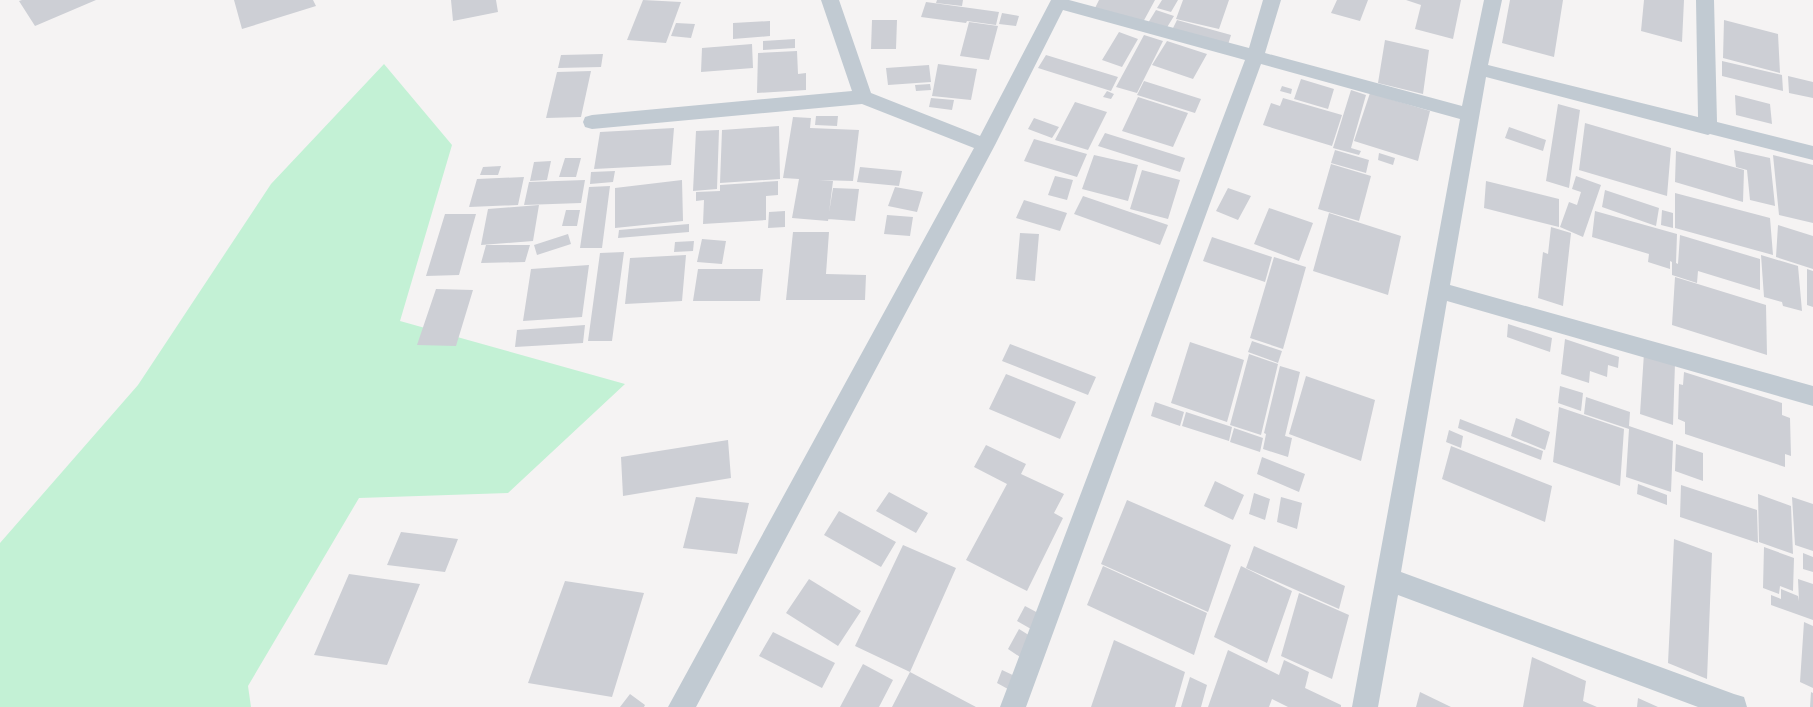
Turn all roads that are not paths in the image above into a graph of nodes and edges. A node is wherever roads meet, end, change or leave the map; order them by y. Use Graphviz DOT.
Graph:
graph roads {
  1 [pos="830,0"];
  2 [pos="1272,0"];
  3 [pos="1493,0"];
  4 [pos="1705,0"];
  5 [pos="1059,1"];
  6 [pos="1255,57"];
  7 [pos="1478,69"];
  8 [pos="863,97"];
  9 [pos="1471,115"];
  10 [pos="592,122"];
  11 [pos="1708,128"];
  12 [pos="985,146"];
  13 [pos="1813,153"];
  14 [pos="1438,290"];
  15 [pos="1813,396"];
  16 [pos="1388,579"];
  17 [pos="681,707"];
  18 [pos="1012,707"];
  19 [pos="1365,707"];
  20 [pos="1734,707"];
  1 -- 8 [label="street"];
  2 -- 6 [label="street"];
  3 -- 7 [label="street"];
  4 -- 11 [label="street"];
  5 -- 6 [label="street"];
  5 -- 12 [label="street"];
  6 -- 9 [label="street"];
  6 -- 18 [label="street"];
  7 -- 9 [label="street"];
  7 -- 11 [label="street"];
  8 -- 10 [label="street"];
  8 -- 12 [label="street"];
  9 -- 14 [label="street"];
  11 -- 13 [label="street"];
  12 -- 17 [label="street"];
  14 -- 15 [label="street"];
  14 -- 16 [label="street"];
  16 -- 19 [label="street"];
  16 -- 20 [label="street"];
}
